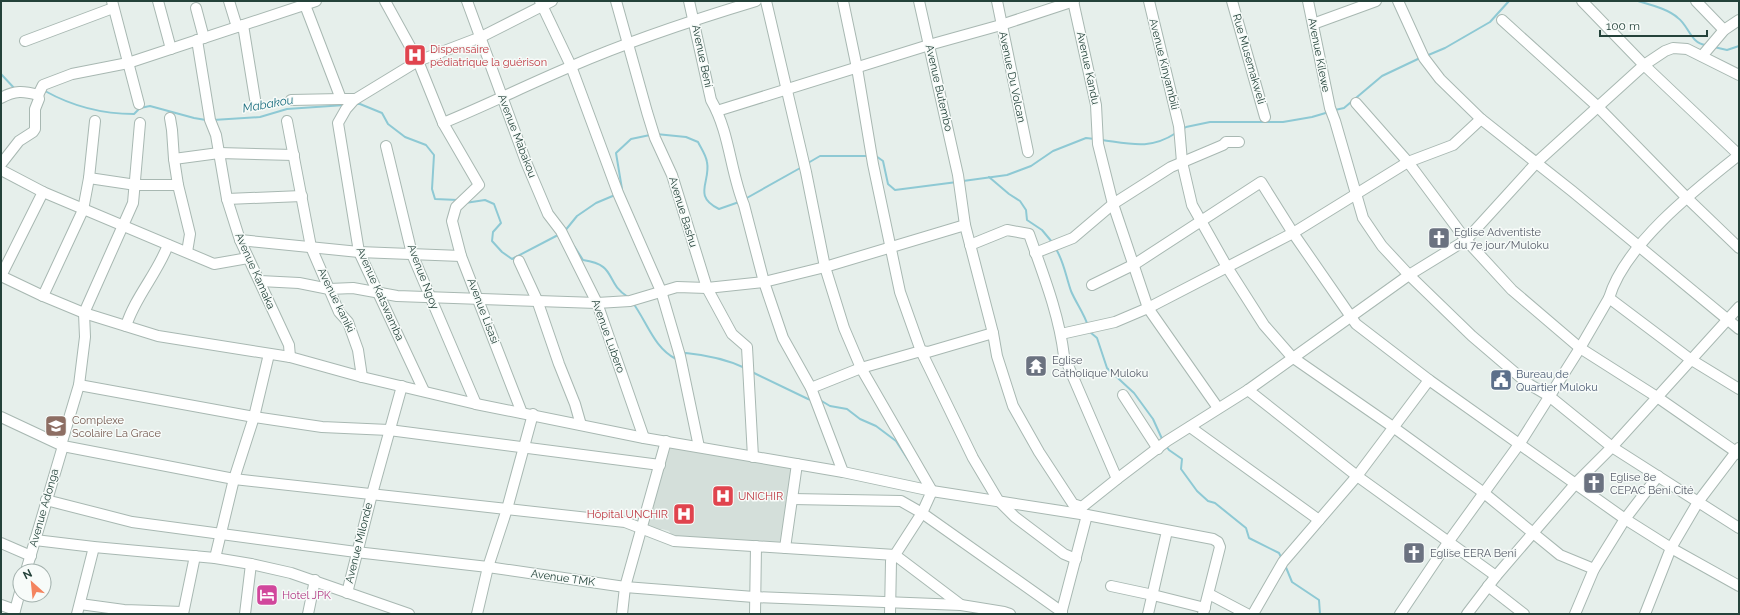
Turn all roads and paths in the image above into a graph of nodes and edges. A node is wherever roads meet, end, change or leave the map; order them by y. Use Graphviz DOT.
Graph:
graph roads {
  1 [pos="158,1"];
  2 [pos="229,1"];
  3 [pos="316,1"];
  4 [pos="385,1"];
  5 [pos="467,1"];
  6 [pos="552,1"];
  7 [pos="616,1"];
  8 [pos="689,1"];
  9 [pos="756,1"];
  10 [pos="766,1"];
  11 [pos="843,1"];
  12 [pos="919,1"];
  13 [pos="996,1"];
  14 [pos="1073,1"];
  15 [pos="1149,1"];
  16 [pos="1232,1"];
  17 [pos="1308,1"];
  18 [pos="1376,1"];
  19 [pos="1398,1"];
  20 [pos="1582,1"];
  21 [pos="1696,1"];
  22 [pos="541,3"];
  23 [pos="113,4"];
  24 [pos="306,5"];
  25 [pos="287,6"];
  26 [pos="196,8"];
  27 [pos="694,19"];
  28 [pos="1502,20"];
  29 [pos="1739,20"];
  30 [pos="1313,24"];
  31 [pos="1001,25"];
  32 [pos="240,26"];
  33 [pos="1724,30"];
  34 [pos="481,37"];
  35 [pos="200,39"];
  36 [pos="25,41"];
  37 [pos="628,43"];
  38 [pos="929,45"];
  39 [pos="171,49"];
  40 [pos="1702,56"];
  41 [pos="418,61"];
  42 [pos="128,63"];
  43 [pos="1644,65"];
  44 [pos="571,66"];
  45 [pos="857,68"];
  46 [pos="1739,75"];
  47 [pos="786,89"];
  48 [pos="40,91"];
  49 [pos="1,98"];
  50 [pos="502,98"];
  51 [pos="255,99"];
  52 [pos="341,99"];
  53 [pos="291,100"];
  54 [pos="355,100"];
  55 [pos="1356,103"];
  56 [pos="139,104"];
  57 [pos="1597,106"];
  58 [pos="717,111"];
  59 [pos="1265,117"];
  60 [pos="170,118"];
  61 [pos="1481,119"];
  62 [pos="95,120"];
  63 [pos="287,121"];
  64 [pos="140,123"];
  65 [pos="443,123"];
  66 [pos="1239,142"];
  67 [pos="386,146"];
  68 [pos="1028,152"];
  69 [pos="219,153"];
  70 [pos="294,155"];
  71 [pos="1739,155"];
  72 [pos="174,159"];
  73 [pos="1182,162"];
  74 [pos="1408,162"];
  75 [pos="1537,162"];
  76 [pos="1,164"];
  77 [pos="4,172"];
  78 [pos="89,178"];
  79 [pos="1,183"];
  80 [pos="136,185"];
  81 [pos="178,185"];
  82 [pos="43,192"];
  83 [pos="1356,194"];
  84 [pos="302,196"];
  85 [pos="1686,197"];
  86 [pos="228,199"];
  87 [pos="1113,204"];
  88 [pos="83,210"];
  89 [pos="1201,221"];
  90 [pos="965,225"];
  91 [pos="124,226"];
  92 [pos="1293,233"];
  93 [pos="563,234"];
  94 [pos="240,240"];
  95 [pos="1466,240"];
  96 [pos="168,245"];
  97 [pos="970,245"];
  98 [pos="1640,246"];
  99 [pos="311,247"];
  100 [pos="1739,248"];
  101 [pos="891,249"];
  102 [pos="187,252"];
  103 [pos="360,252"];
  104 [pos="1035,253"];
  105 [pos="412,254"];
  106 [pos="461,256"];
  107 [pos="248,258"];
  108 [pos="519,261"];
  109 [pos="1135,264"];
  110 [pos="825,267"];
  111 [pos="1227,267"];
  112 [pos="1409,275"];
  113 [pos="1,276"];
  114 [pos="260,281"];
  115 [pos="764,282"];
  116 [pos="1092,285"];
  117 [pos="707,288"];
  118 [pos="330,289"];
  119 [pos="661,291"];
  120 [pos="378,292"];
  121 [pos="43,296"];
  122 [pos="429,297"];
  123 [pos="478,298"];
  124 [pos="1609,298"];
  125 [pos="537,300"];
  126 [pos="597,303"];
  127 [pos="1739,307"];
  128 [pos="1148,308"];
  129 [pos="84,313"];
  130 [pos="1351,316"];
  131 [pos="1728,319"];
  132 [pos="126,326"];
  133 [pos="1739,329"];
  134 [pos="994,333"];
  135 [pos="1061,334"];
  136 [pos="1580,348"];
  137 [pos="921,351"];
  138 [pos="269,354"];
  139 [pos="290,357"];
  140 [pos="1292,357"];
  141 [pos="1690,359"];
  142 [pos="861,368"];
  143 [pos="362,377"];
  144 [pos="1429,380"];
  145 [pos="79,384"];
  146 [pos="402,386"];
  147 [pos="1739,389"];
  148 [pos="1248,390"];
  149 [pos="424,391"];
  150 [pos="1123,395"];
  151 [pos="814,396"];
  152 [pos="1549,396"];
  153 [pos="1657,397"];
  154 [pos="476,404"];
  155 [pos="1218,408"];
  156 [pos="522,413"];
  157 [pos="533,414"];
  158 [pos="1,417"];
  159 [pos="254,417"];
  160 [pos="581,425"];
  161 [pos="1190,427"];
  162 [pos="1393,427"];
  163 [pos="389,430"];
  164 [pos="644,438"];
  165 [pos="666,441"];
  166 [pos="1520,443"];
  167 [pos="1162,445"];
  168 [pos="62,446"];
  169 [pos="699,447"];
  170 [pos="1612,447"];
  171 [pos="523,449"];
  172 [pos="1738,451"];
  173 [pos="754,457"];
  174 [pos="797,464"];
  175 [pos="660,465"];
  176 [pos="843,472"];
  177 [pos="1357,476"];
  178 [pos="1658,476"];
  179 [pos="1117,478"];
  180 [pos="234,479"];
  181 [pos="1576,483"];
  182 [pos="932,491"];
  183 [pos="1484,493"];
  184 [pos="372,494"];
  185 [pos="792,499"];
  186 [pos="46,500"];
  187 [pos="998,500"];
  188 [pos="1698,502"];
  189 [pos="507,510"];
  190 [pos="1084,512"];
  191 [pos="922,513"];
  192 [pos="1625,519"];
  193 [pos="1319,520"];
  194 [pos="1739,528"];
  195 [pos="642,529"];
  196 [pos="1167,531"];
  197 [pos="1532,533"];
  198 [pos="221,535"];
  199 [pos="35,540"];
  200 [pos="1450,541"];
  201 [pos="1,543"];
  202 [pos="756,546"];
  203 [pos="94,547"];
  204 [pos="785,548"];
  205 [pos="1671,548"];
  206 [pos="356,552"];
  207 [pos="895,555"];
  208 [pos="31,556"];
  209 [pos="195,556"];
  210 [pos="215,558"];
  211 [pos="1076,559"];
  212 [pos="29,563"];
  213 [pos="250,564"];
  214 [pos="488,567"];
  215 [pos="1594,569"];
  216 [pos="1496,576"];
  217 [pos="315,580"];
  218 [pos="1110,586"];
  219 [pos="1488,586"];
  220 [pos="1739,586"];
  221 [pos="625,587"];
  222 [pos="347,593"];
  223 [pos="1153,594"];
  224 [pos="1209,594"];
  225 [pos="754,597"];
  226 [pos="890,603"];
  227 [pos="80,604"];
  228 [pos="1,605"];
  229 [pos="961,605"];
  230 [pos="1204,611"];
  231 [pos="14,612"];
  232 [pos="124,612"];
  233 [pos="183,613"];
  234 [pos="1062,613"];
  235 [pos="77,614"];
  236 [pos="244,614"];
  237 [pos="308,614"];
  238 [pos="409,614"];
  239 [pos="477,614"];
  240 [pos="622,614"];
  241 [pos="755,614"];
  242 [pos="890,614"];
  243 [pos="1010,614"];
  244 [pos="1148,614"];
  245 [pos="1247,614"];
  246 [pos="1253,614"];
  247 [pos="1400,614"];
  248 [pos="1467,614"];
  249 [pos="1524,614"];
  250 [pos="1575,614"];
  251 [pos="1645,614"];
  1 -- 39 [label="street"];
  2 -- 32 [label="street"];
  3 -- 24 [label="street"];
  4 -- 41 [label="street"];
  5 -- 34 [label="street, Avenue Mabakou"];
  6 -- 22 [label="street"];
  7 -- 37 [label="street, Avenue Bashu"];
  8 -- 27 [label="street, Avenue Beni"];
  9 -- 27 [label="street"];
  10 -- 47 [label="street"];
  11 -- 45 [label="street"];
  12 -- 38 [label="street, Avenue Butembo"];
  13 -- 31 [label="street, Avenue Du Volcan"];
  14 -- 31 [label="street"];
  14 -- 87 [label="street, Avenue Kandu"];
  15 -- 73 [label="street, Avenue Kinyambili"];
  16 -- 59 [label="street, Rue Musemakweli"];
  17 -- 30 [label="street, Avenue Kilewe"];
  18 -- 30 [label="street"];
  19 -- 61 [label="street"];
  20 -- 43 [label="street"];
  21 -- 33 [label="street"];
  22 -- 34 [label="street"];
  22 -- 44 [label="street"];
  23 -- 36 [label="street"];
  23 -- 42 [label="street"];
  24 -- 25 [label="street"];
  24 -- 52 [label="street"];
  25 -- 32 [label="street"];
  26 -- 35 [label="street, Avenue Kamaka"];
  27 -- 37 [label="street"];
  27 -- 58 [label="street, Avenue Beni"];
  28 -- 57 [label="street"];
  29 -- 33 [label="street"];
  30 -- 83 [label="street, Avenue Kilewe"];
  31 -- 38 [label="street"];
  31 -- 68 [label="street, Avenue Du Volcan"];
  32 -- 35 [label="street"];
  32 -- 51 [label="street"];
  33 -- 40 [label="street"];
  34 -- 41 [label="street"];
  34 -- 50 [label="street, Avenue Mabakou"];
  35 -- 39 [label="street"];
  35 -- 69 [label="street, Avenue Kamaka"];
  37 -- 44 [label="street"];
  37 -- 117 [label="street, Avenue Bashu"];
  38 -- 45 [label="street"];
  38 -- 90 [label="street, Avenue Butembo"];
  39 -- 42 [label="street"];
  40 -- 43 [label="street"];
  40 -- 46 [label="street"];
  41 -- 54 [label="street"];
  41 -- 65 [label="street"];
  42 -- 48 [label="street"];
  42 -- 56 [label="street"];
  43 -- 57 [label="street"];
  43 -- 71 [label="street"];
  44 -- 50 [label="street"];
  44 -- 119 [label="street"];
  45 -- 47 [label="street"];
  45 -- 101 [label="street"];
  47 -- 58 [label="street"];
  47 -- 110 [label="street"];
  48 -- 49 [label="street"];
  48 -- 76 [label="street"];
  50 -- 65 [label="street"];
  50 -- 93 [label="street, Avenue Mabakou"];
  52 -- 53 [label="street"];
  52 -- 54 [label="street"];
  54 -- 103 [label="street, Avenue Katswamba"];
  55 -- 74 [label="street"];
  57 -- 75 [label="street"];
  57 -- 85 [label="street"];
  58 -- 115 [label="street, Avenue Beni"];
  60 -- 72 [label="street"];
  61 -- 74 [label="street"];
  61 -- 75 [label="street"];
  62 -- 78 [label="street"];
  63 -- 70 [label="street, Avenue kaniki"];
  64 -- 80 [label="street"];
  65 -- 106 [label="street, Avenue Lisasi"];
  66 -- 73 [label="street"];
  67 -- 105 [label="street, Avenue Ngoy"];
  69 -- 70 [label="street"];
  69 -- 72 [label="street"];
  69 -- 86 [label="street, Avenue Kamaka"];
  70 -- 84 [label="street, Avenue kaniki"];
  71 -- 85 [label="street"];
  72 -- 81 [label="street"];
  73 -- 87 [label="street"];
  73 -- 89 [label="street, Avenue Kinyambili"];
  74 -- 83 [label="street"];
  74 -- 95 [label="street"];
  75 -- 95 [label="street"];
  75 -- 98 [label="street"];
  77 -- 79 [label="street"];
  77 -- 82 [label="street"];
  78 -- 80 [label="street"];
  78 -- 88 [label="street"];
  80 -- 81 [label="street"];
  80 -- 91 [label="street"];
  81 -- 102 [label="street"];
  82 -- 88 [label="street"];
  82 -- 113 [label="street"];
  83 -- 92 [label="street"];
  83 -- 112 [label="street, Avenue Kilewe"];
  84 -- 86 [label="street"];
  84 -- 99 [label="street, Avenue kaniki"];
  85 -- 98 [label="street"];
  85 -- 100 [label="street"];
  86 -- 94 [label="street, Avenue Kamaka"];
  87 -- 104 [label="street"];
  87 -- 109 [label="street, Avenue Kandu"];
  88 -- 91 [label="street"];
  88 -- 121 [label="street"];
  89 -- 92 [label="street"];
  89 -- 109 [label="street"];
  89 -- 111 [label="street, Avenue Kinyambili"];
  90 -- 97 [label="street, Avenue Butembo"];
  90 -- 101 [label="street"];
  91 -- 96 [label="street"];
  91 -- 129 [label="street"];
  92 -- 111 [label="street"];
  92 -- 130 [label="street"];
  93 -- 126 [label="street, Avenue Lubero"];
  94 -- 99 [label="street"];
  94 -- 107 [label="street, Avenue Kamaka"];
  95 -- 112 [label="street"];
  95 -- 136 [label="street"];
  96 -- 102 [label="street"];
  96 -- 132 [label="street"];
  97 -- 104 [label="street"];
  97 -- 134 [label="street, Avenue Butembo"];
  98 -- 124 [label="street"];
  98 -- 131 [label="street"];
  99 -- 103 [label="street"];
  99 -- 118 [label="street, Avenue kaniki"];
  101 -- 110 [label="street"];
  101 -- 137 [label="street"];
  102 -- 107 [label="street"];
  103 -- 105 [label="street"];
  103 -- 120 [label="street, Avenue Katswamba"];
  104 -- 135 [label="street"];
  105 -- 106 [label="street"];
  105 -- 122 [label="street, Avenue Ngoy"];
  106 -- 123 [label="street, Avenue Lisasi"];
  107 -- 114 [label="street, Avenue Kamaka"];
  108 -- 125 [label="street"];
  109 -- 116 [label="street"];
  109 -- 128 [label="street, Avenue Kandu"];
  110 -- 115 [label="street"];
  110 -- 142 [label="street"];
  111 -- 128 [label="street"];
  111 -- 140 [label="street, Avenue Kinyambili"];
  112 -- 130 [label="street"];
  112 -- 152 [label="street, Avenue Kilewe"];
  113 -- 121 [label="street"];
  114 -- 118 [label="street"];
  114 -- 139 [label="street, Avenue Kamaka"];
  115 -- 117 [label="street"];
  115 -- 151 [label="street, Avenue Beni"];
  117 -- 119 [label="street"];
  117 -- 173 [label="street, Avenue Bashu"];
  118 -- 120 [label="street"];
  118 -- 143 [label="street, Avenue kaniki"];
  119 -- 126 [label="street"];
  119 -- 169 [label="street"];
  120 -- 122 [label="street"];
  120 -- 149 [label="street, Avenue Katswamba"];
  121 -- 129 [label="street"];
  122 -- 123 [label="street"];
  122 -- 154 [label="street, Avenue Ngoy"];
  123 -- 125 [label="street"];
  123 -- 156 [label="street, Avenue Lisasi"];
  124 -- 136 [label="street"];
  124 -- 141 [label="street"];
  125 -- 126 [label="street"];
  125 -- 160 [label="street"];
  126 -- 164 [label="street, Avenue Lubero"];
  127 -- 131 [label="street"];
  128 -- 135 [label="street"];
  128 -- 155 [label="street, Avenue Kandu"];
  129 -- 132 [label="street"];
  129 -- 145 [label="street, Avenue Adonga"];
  130 -- 140 [label="street"];
  130 -- 144 [label="street"];
  131 -- 133 [label="street"];
  131 -- 141 [label="street"];
  132 -- 138 [label="street"];
  134 -- 137 [label="street"];
  134 -- 190 [label="street, Avenue Butembo"];
  135 -- 179 [label="street"];
  136 -- 152 [label="street"];
  136 -- 153 [label="street"];
  137 -- 142 [label="street"];
  137 -- 187 [label="street"];
  138 -- 139 [label="street"];
  138 -- 159 [label="street"];
  139 -- 143 [label="street"];
  140 -- 148 [label="street"];
  140 -- 162 [label="street, Avenue Kinyambili"];
  141 -- 147 [label="street"];
  141 -- 153 [label="street"];
  142 -- 151 [label="street"];
  142 -- 182 [label="street"];
  143 -- 146 [label="street"];
  144 -- 162 [label="street"];
  144 -- 166 [label="street"];
  145 -- 159 [label="street"];
  145 -- 168 [label="street, Avenue Adonga"];
  146 -- 149 [label="street"];
  146 -- 163 [label="street"];
  148 -- 155 [label="street"];
  148 -- 177 [label="street"];
  149 -- 154 [label="street"];
  150 -- 167 [label="street"];
  151 -- 176 [label="street, Avenue Beni"];
  152 -- 166 [label="street"];
  152 -- 170 [label="street, Avenue Kilewe"];
  153 -- 170 [label="street"];
  153 -- 172 [label="street"];
  154 -- 156 [label="street"];
  155 -- 161 [label="street"];
  156 -- 157 [label="street"];
  157 -- 160 [label="street"];
  157 -- 171 [label="street"];
  158 -- 168 [label="street"];
  159 -- 163 [label="street"];
  159 -- 180 [label="street"];
  160 -- 164 [label="street"];
  161 -- 167 [label="street"];
  161 -- 193 [label="street"];
  162 -- 177 [label="street"];
  162 -- 183 [label="street, Avenue Kinyambili"];
  163 -- 171 [label="street"];
  163 -- 184 [label="street"];
  164 -- 165 [label="street"];
  165 -- 169 [label="street"];
  165 -- 175 [label="street"];
  166 -- 181 [label="street"];
  166 -- 183 [label="street"];
  167 -- 179 [label="street"];
  168 -- 180 [label="street"];
  168 -- 186 [label="street, Avenue Adonga"];
  169 -- 173 [label="street"];
  170 -- 178 [label="street, Avenue Kilewe"];
  170 -- 181 [label="street"];
  171 -- 175 [label="street"];
  171 -- 189 [label="street"];
  172 -- 188 [label="street"];
  173 -- 174 [label="street"];
  174 -- 176 [label="street"];
  174 -- 185 [label="street"];
  175 -- 195 [label="street"];
  176 -- 182 [label="street"];
  177 -- 193 [label="street"];
  177 -- 200 [label="street"];
  178 -- 188 [label="street, Avenue Kilewe"];
  178 -- 192 [label="street"];
  179 -- 190 [label="street"];
  180 -- 184 [label="street"];
  180 -- 198 [label="street"];
  181 -- 192 [label="street"];
  181 -- 197 [label="street"];
  182 -- 187 [label="street"];
  182 -- 191 [label="street"];
  183 -- 197 [label="street, Avenue Kinyambili"];
  183 -- 200 [label="street"];
  184 -- 189 [label="street"];
  184 -- 206 [label="street, Avenue Milonde"];
  185 -- 191 [label="street"];
  185 -- 204 [label="street"];
  186 -- 198 [label="street, Avenue TMK"];
  186 -- 199 [label="street, Avenue Adonga"];
  187 -- 190 [label="street"];
  187 -- 211 [label="street"];
  188 -- 194 [label="street, Avenue Kilewe"];
  188 -- 205 [label="street"];
  189 -- 195 [label="street"];
  189 -- 214 [label="street"];
  190 -- 196 [label="street"];
  190 -- 211 [label="street"];
  191 -- 207 [label="street"];
  191 -- 234 [label="street"];
  192 -- 205 [label="street"];
  192 -- 215 [label="street"];
  193 -- 246 [label="street"];
  195 -- 202 [label="street"];
  195 -- 221 [label="street"];
  196 -- 223 [label="street"];
  196 -- 224 [label="street"];
  197 -- 215 [label="street, Avenue Kinyambili"];
  197 -- 216 [label="street"];
  198 -- 206 [label="street, Avenue TMK"];
  198 -- 210 [label="street"];
  199 -- 203 [label="street"];
  199 -- 208 [label="street, Avenue Adonga"];
  200 -- 216 [label="street"];
  200 -- 247 [label="street"];
  201 -- 208 [label="street"];
  202 -- 204 [label="street"];
  202 -- 225 [label="street"];
  203 -- 209 [label="street"];
  203 -- 227 [label="street"];
  204 -- 207 [label="street"];
  205 -- 220 [label="street"];
  205 -- 251 [label="street"];
  206 -- 214 [label="street, Avenue TMK"];
  206 -- 222 [label="street, Avenue Milonde"];
  207 -- 226 [label="street"];
  207 -- 229 [label="street"];
  208 -- 212 [label="street, Avenue Adonga"];
  209 -- 210 [label="street"];
  209 -- 233 [label="street"];
  210 -- 213 [label="street"];
  211 -- 234 [label="street"];
  213 -- 217 [label="street"];
  213 -- 236 [label="street"];
  214 -- 221 [label="street, Avenue TMK"];
  214 -- 239 [label="street"];
  215 -- 250 [label="street"];
  216 -- 219 [label="street"];
  217 -- 222 [label="street"];
  217 -- 237 [label="street"];
  218 -- 223 [label="street"];
  219 -- 248 [label="street"];
  219 -- 249 [label="street"];
  221 -- 225 [label="street, Avenue TMK"];
  221 -- 240 [label="street"];
  222 -- 238 [label="street"];
  223 -- 230 [label="street"];
  223 -- 244 [label="street"];
  224 -- 230 [label="street"];
  224 -- 245 [label="street"];
  225 -- 226 [label="street, Avenue TMK"];
  225 -- 241 [label="street"];
  226 -- 229 [label="street, Avenue TMK"];
  226 -- 242 [label="street"];
  227 -- 232 [label="street"];
  227 -- 235 [label="street"];
  228 -- 231 [label="street"];
  229 -- 243 [label="street, Avenue TMK"];
  232 -- 233 [label="street"];
}
